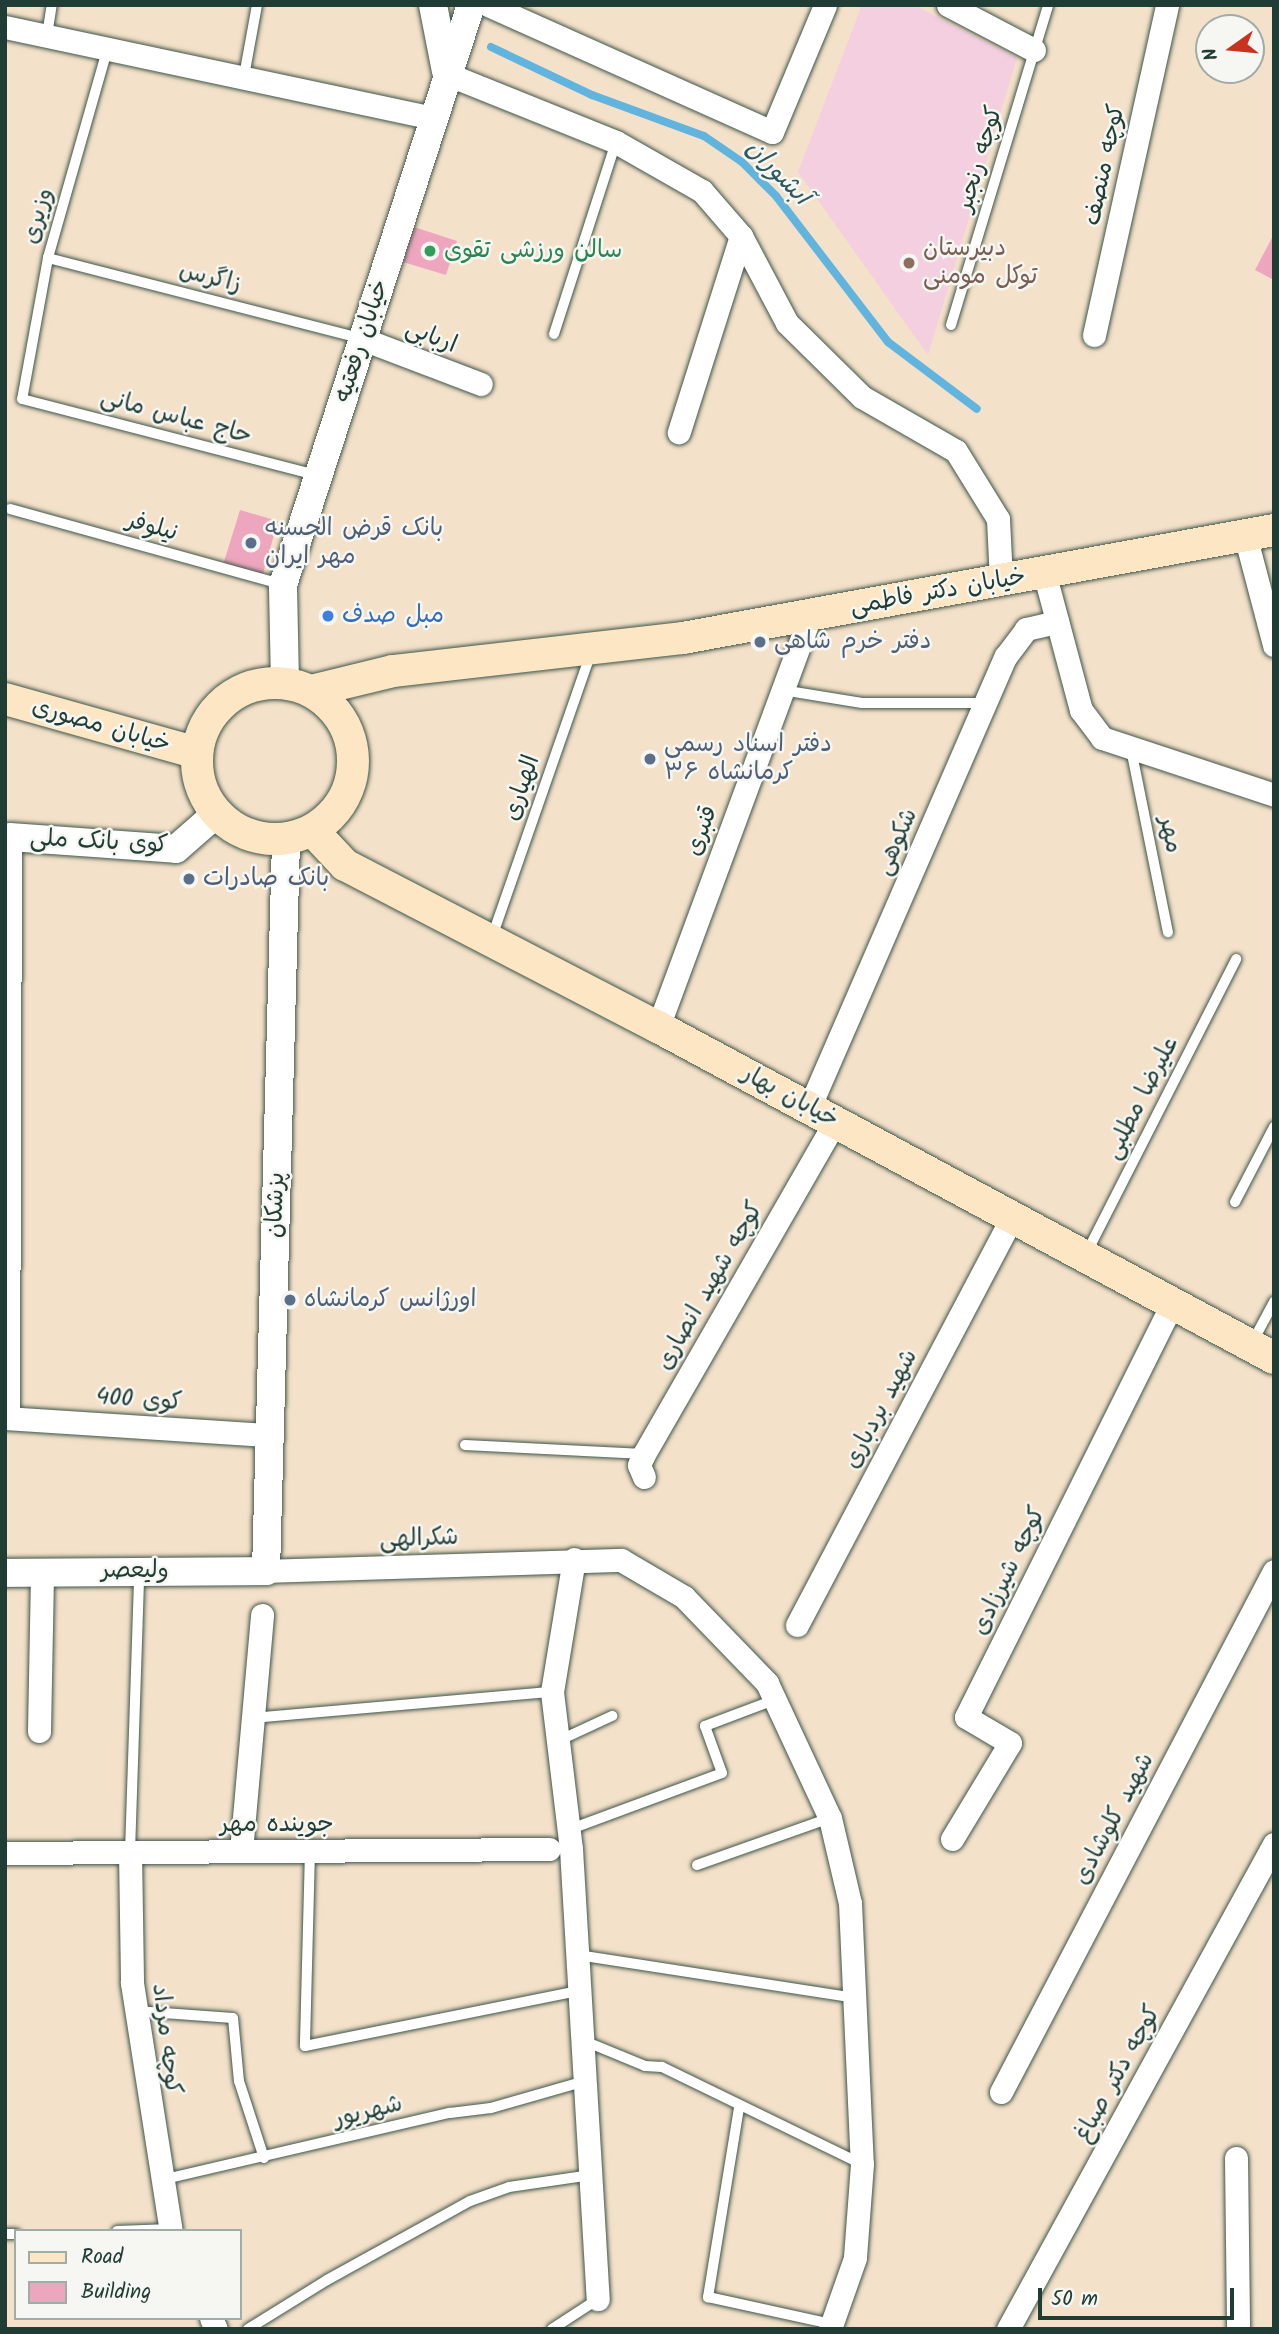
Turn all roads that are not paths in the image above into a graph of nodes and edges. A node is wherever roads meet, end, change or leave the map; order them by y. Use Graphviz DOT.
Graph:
graph roads {
  1 [pos="52,5"];
  2 [pos="257,5"];
  3 [pos="433,5"];
  4 [pos="471,5"];
  5 [pos="488,5"];
  6 [pos="825,5"];
  7 [pos="948,5"];
  8 [pos="1048,5"];
  9 [pos="1167,5"];
  10 [pos="5,27"];
  11 [pos="47,35"];
  12 [pos="108,47"];
  13 [pos="1034,50"];
  14 [pos="447,74"];
  15 [pos="244,76"];
  16 [pos="434,118"];
  17 [pos="616,142"];
  18 [pos="741,236"];
  19 [pos="48,258"];
  20 [pos="951,325"];
  21 [pos="554,334"];
  22 [pos="1094,335"];
  23 [pos="363,339"];
  24 [pos="481,384"];
  25 [pos="22,399"];
  26 [pos="679,432"];
  27 [pos="319,475"];
  28 [pos="10,509"];
  29 [pos="1259,533"];
  30 [pos="1044,572"];
  31 [pos="1001,580"];
  32 [pos="284,585"];
  33 [pos="810,615"];
  34 [pos="1057,622"];
  35 [pos="1274,645"];
  36 [pos="591,652"];
  37 [pos="298,687"];
  38 [pos="782,690"];
  39 [pos="5,699"];
  40 [pos="987,703"];
  41 [pos="1131,747"];
  42 [pos="197,753"];
  43 [pos="1274,795"];
  44 [pos="217,813"];
  45 [pos="299,834"];
  46 [pos="10,837"];
  47 [pos="1168,932"];
  48 [pos="492,938"];
  49 [pos="1236,960"];
  50 [pos="658,1027"];
  51 [pos="822,1115"];
  52 [pos="1274,1127"];
  53 [pos="1235,1202"];
  54 [pos="1012,1217"];
  55 [pos="1085,1256"];
  56 [pos="1274,1302"];
  57 [pos="1172,1303"];
  58 [pos="1262,1352"];
  59 [pos="7,1418"];
  60 [pos="270,1435"];
  61 [pos="465,1445"];
  62 [pos="644,1454"];
  63 [pos="643,1477"];
  64 [pos="574,1559"];
  65 [pos="139,1570"];
  66 [pos="265,1571"];
  67 [pos="1274,1571"];
  68 [pos="43,1572"];
  69 [pos="5,1573"];
  70 [pos="262,1615"];
  71 [pos="797,1625"];
  72 [pos="552,1692"];
  73 [pos="778,1699"];
  74 [pos="612,1716"];
  75 [pos="252,1718"];
  76 [pos="39,1731"];
  77 [pos="558,1741"];
  78 [pos="830,1818"];
  79 [pos="568,1829"];
  80 [pos="952,1839"];
  81 [pos="1274,1844"];
  82 [pos="549,1849"];
  83 [pos="241,1851"];
  84 [pos="310,1851"];
  85 [pos="130,1852"];
  86 [pos="5,1853"];
  87 [pos="697,1865"];
  88 [pos="578,1955"];
  89 [pos="579,1991"];
  90 [pos="855,1998"];
  91 [pos="135,2011"];
  92 [pos="582,2040"];
  93 [pos="585,2081"];
  94 [pos="1001,2092"];
  95 [pos="738,2108"];
  96 [pos="264,2158"];
  97 [pos="1236,2158"];
  98 [pos="862,2164"];
  99 [pos="591,2175"];
  100 [pos="162,2180"];
  101 [pos="171,2229"];
  102 [pos="598,2299"];
  103 [pos="831,2326"];
  104 [pos="248,2329"];
  105 [pos="552,2329"];
  106 [pos="1008,2329"];
  107 [pos="1238,2329"];
  1 -- 11 [label="lane"];
  2 -- 15 [label="lane"];
  3 -- 14 [label="street"];
  4 -- 14 [label="street, خیابان رفعتیه"];
  5 -- 6 [label="street"];
  7 -- 13 [label="street"];
  8 -- 13 [label="lane, کوچه رنجبر"];
  9 -- 22 [label="street, کوچه منصف"];
  10 -- 11 [label="street"];
  11 -- 12 [label="street"];
  12 -- 15 [label="street"];
  12 -- 19 [label="lane, وزیری"];
  13 -- 20 [label="lane, کوچه رنجبر"];
  14 -- 16 [label="street, خیابان رفعتیه"];
  14 -- 17 [label="street"];
  15 -- 16 [label="street"];
  16 -- 23 [label="street, خیابان رفعتیه"];
  17 -- 18 [label="street"];
  17 -- 21 [label="lane"];
  18 -- 26 [label="street"];
  18 -- 31 [label="street"];
  19 -- 23 [label="lane, زاگرس"];
  19 -- 25 [label="lane, وزیری"];
  23 -- 24 [label="street, اربابی"];
  23 -- 27 [label="street, خیابان رفعتیه"];
  25 -- 27 [label="lane, حاج عباس مانی"];
  27 -- 32 [label="street, خیابان رفعتیه"];
  28 -- 32 [label="lane, نیلوفر"];
  29 -- 30 [label="main road, خیابان دکتر فاطمی"];
  29 -- 35 [label="street"];
  30 -- 31 [label="main road, خیابان دکتر فاطمی"];
  30 -- 34 [label="street"];
  31 -- 33 [label="main road, خیابان دکتر فاطمی"];
  32 -- 37 [label="street, خیابان رفعتیه"];
  33 -- 36 [label="main road, خیابان دکتر فاطمی"];
  33 -- 38 [label="street, قنبری"];
  34 -- 40 [label="street, شکوهی"];
  34 -- 41 [label="street"];
  36 -- 37 [label="main road, خیابان دکتر فاطمی"];
  36 -- 48 [label="lane, الهیاری"];
  37 -- 42 [label="main road"];
  37 -- 45 [label="main road"];
  38 -- 40 [label="lane"];
  38 -- 50 [label="street, قنبری"];
  39 -- 42 [label="main road, خیابان مصوری"];
  40 -- 51 [label="street, شکوهی"];
  41 -- 43 [label="street"];
  41 -- 47 [label="lane, مهر"];
  42 -- 44 [label="main road"];
  44 -- 45 [label="main road"];
  44 -- 46 [label="street, کوی بانک ملی"];
  45 -- 48 [label="main road, خیابان بهار"];
  45 -- 60 [label="street, پزشکان"];
  46 -- 59 [label="street"];
  48 -- 50 [label="main road, خیابان بهار"];
  49 -- 55 [label="lane, علیرضا مطلبی"];
  50 -- 51 [label="main road, خیابان بهار"];
  51 -- 54 [label="main road, خیابان بهار"];
  51 -- 62 [label="street, کوچه شهید انصاری"];
  52 -- 53 [label="lane"];
  54 -- 55 [label="main road, خیابان بهار"];
  54 -- 71 [label="street, شهید بردباری"];
  55 -- 57 [label="main road, خیابان بهار"];
  56 -- 58 [label="lane"];
  57 -- 58 [label="main road, خیابان بهار"];
  57 -- 80 [label="street, کوچه شیرزادی"];
  59 -- 60 [label="street, کوی 400"];
  60 -- 66 [label="street, پزشکان"];
  61 -- 62 [label="lane"];
  62 -- 63 [label="street, کوچه شهید انصاری"];
  64 -- 66 [label="street, شکرالهی"];
  64 -- 72 [label="street"];
  64 -- 73 [label="street, شکرالهی"];
  65 -- 66 [label="street, ولیعصر"];
  65 -- 68 [label="street, ولیعصر"];
  65 -- 85 [label="lane"];
  67 -- 94 [label="street, شهید کلوشادی"];
  68 -- 69 [label="street, ولیعصر"];
  68 -- 76 [label="street"];
  70 -- 75 [label="street"];
  72 -- 75 [label="lane"];
  72 -- 77 [label="street"];
  73 -- 78 [label="street, شکرالهی"];
  73 -- 79 [label="lane"];
  74 -- 77 [label="lane"];
  75 -- 83 [label="street"];
  77 -- 79 [label="street"];
  78 -- 87 [label="lane"];
  78 -- 90 [label="street, شکرالهی"];
  79 -- 88 [label="street"];
  81 -- 106 [label="street, کوچه دکتر صباغ"];
  82 -- 84 [label="street, جوینده مهر"];
  83 -- 84 [label="street, جوینده مهر"];
  83 -- 85 [label="street, جوینده مهر"];
  84 -- 89 [label="lane"];
  85 -- 86 [label="street, جوینده مهر"];
  85 -- 91 [label="street, کوچه مرداد"];
  88 -- 89 [label="street"];
  88 -- 90 [label="lane"];
  89 -- 92 [label="street"];
  90 -- 98 [label="street, شکرالهی"];
  91 -- 96 [label="lane"];
  91 -- 100 [label="street, کوچه مرداد"];
  92 -- 93 [label="street"];
  92 -- 95 [label="lane"];
  93 -- 96 [label="lane, شهریور"];
  93 -- 99 [label="street"];
  95 -- 98 [label="lane"];
  95 -- 103 [label="lane"];
  96 -- 100 [label="lane, شهریور"];
  97 -- 107 [label="street"];
  98 -- 103 [label="street, شکرالهی"];
  99 -- 102 [label="street"];
  99 -- 104 [label="lane"];
  100 -- 101 [label="street, کوچه مرداد"];
  102 -- 105 [label="lane"];
}
